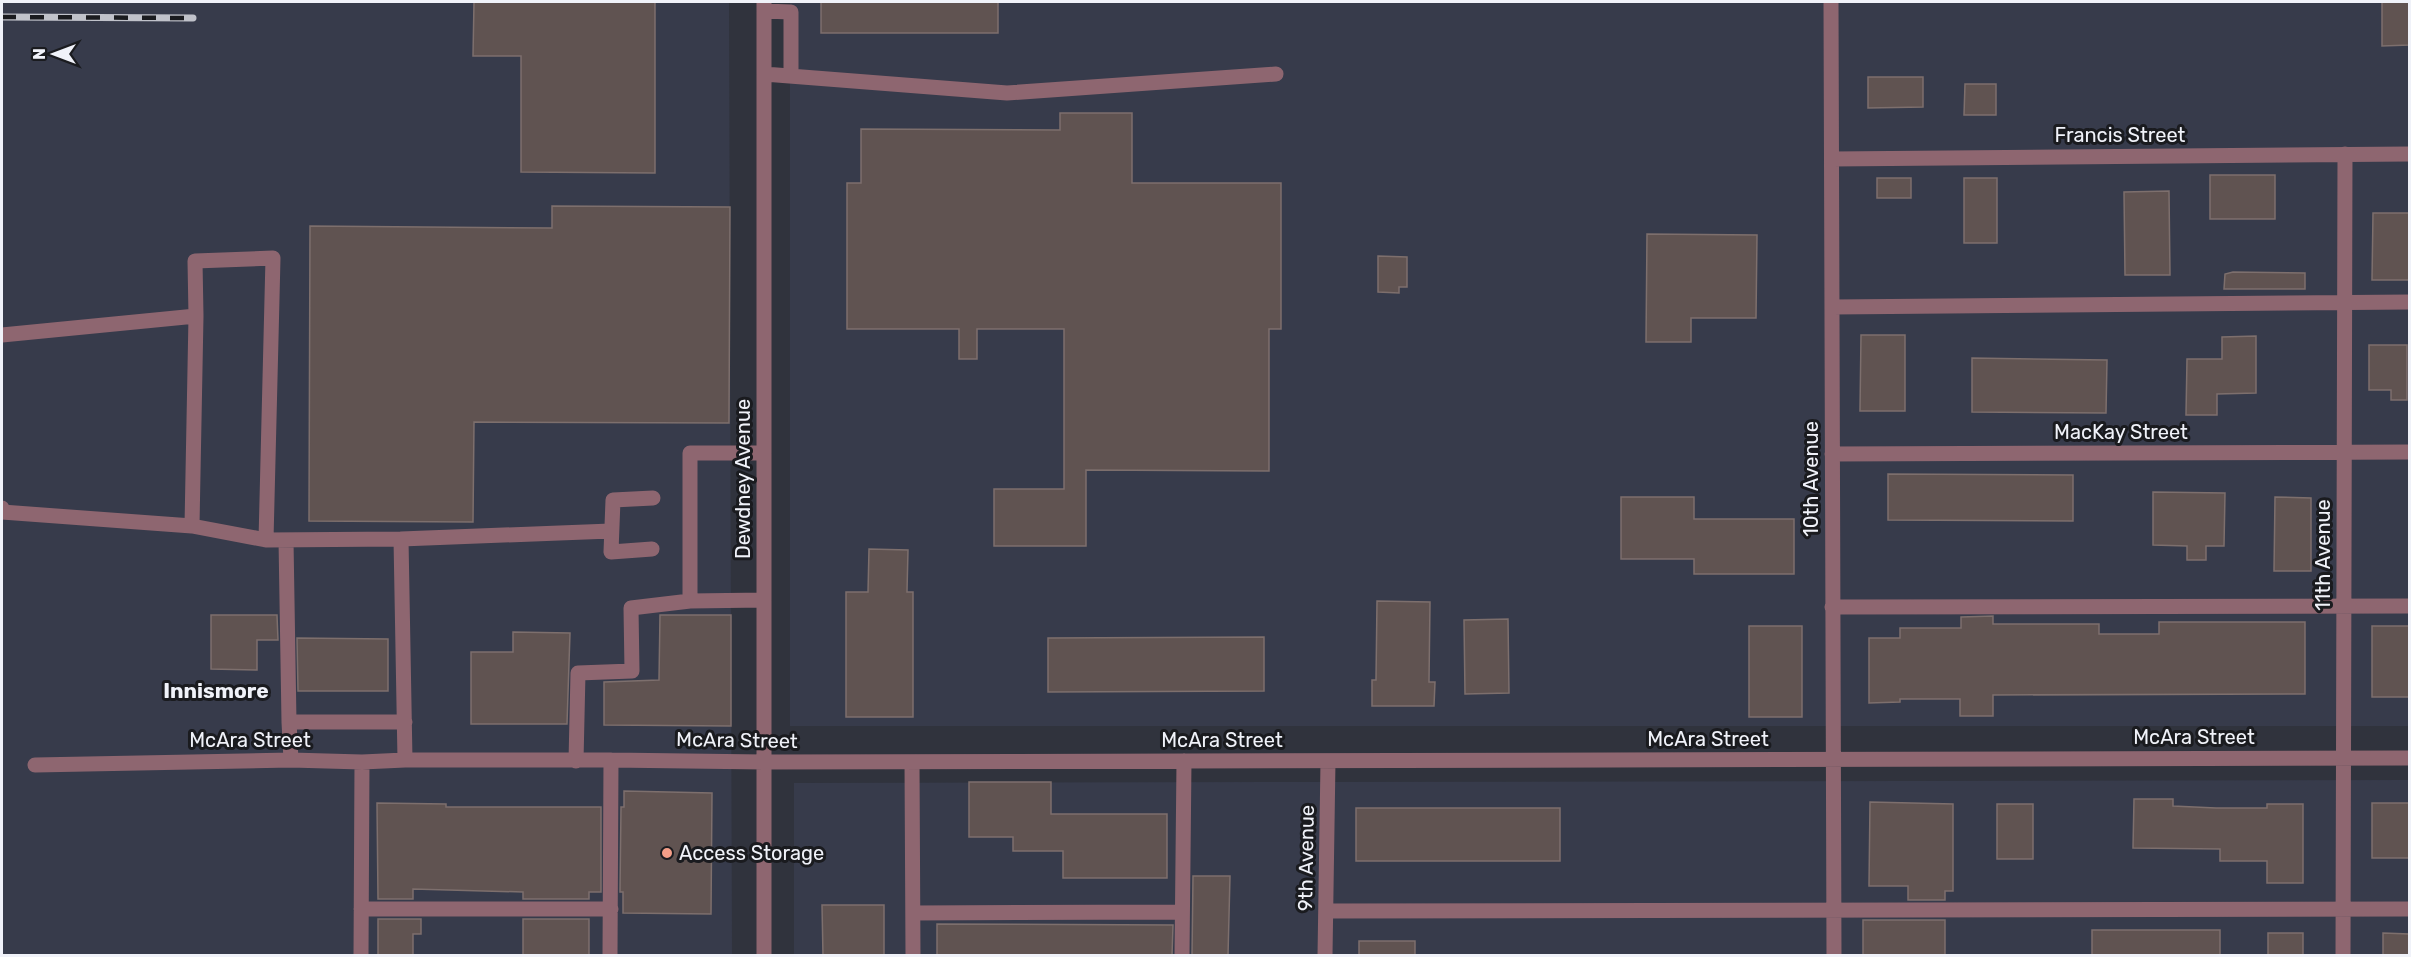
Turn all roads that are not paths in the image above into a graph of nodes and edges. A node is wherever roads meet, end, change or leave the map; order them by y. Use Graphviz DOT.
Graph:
graph roads {
  1 [pos="1831,2"];
  2 [pos="764,6"];
  3 [pos="791,7"];
  4 [pos="1276,74"];
  5 [pos="764,75"];
  6 [pos="791,76"];
  7 [pos="2345,154"];
  8 [pos="2409,154"];
  9 [pos="1832,159"];
  10 [pos="2345,302"];
  11 [pos="2409,302"];
  12 [pos="1832,307"];
  13 [pos="196,316"];
  14 [pos="2,334"];
  15 [pos="2344,452"];
  16 [pos="2409,452"];
  17 [pos="764,453"];
  18 [pos="1832,454"];
  19 [pos="653,498"];
  20 [pos="2,508"];
  21 [pos="192,526"];
  22 [pos="612,531"];
  23 [pos="401,539"];
  24 [pos="266,540"];
  25 [pos="286,540"];
  26 [pos="652,549"];
  27 [pos="764,600"];
  28 [pos="690,601"];
  29 [pos="2344,606"];
  30 [pos="2409,606"];
  31 [pos="1832,607"];
  32 [pos="289,722"];
  33 [pos="405,722"];
  34 [pos="2344,758"];
  35 [pos="2409,758"];
  36 [pos="611,759"];
  37 [pos="1833,759"];
  38 [pos="291,760"];
  39 [pos="405,760"];
  40 [pos="576,761"];
  41 [pos="1184,761"];
  42 [pos="1328,761"];
  43 [pos="362,762"];
  44 [pos="764,762"];
  45 [pos="912,762"];
  46 [pos="35,765"];
  47 [pos="2343,908"];
  48 [pos="361,909"];
  49 [pos="610,909"];
  50 [pos="2409,909"];
  51 [pos="1326,911"];
  52 [pos="1834,911"];
  53 [pos="1182,912"];
  54 [pos="913,913"];
  55 [pos="361,956"];
  56 [pos="610,956"];
  57 [pos="764,956"];
  58 [pos="913,956"];
  59 [pos="1182,956"];
  60 [pos="1325,956"];
  61 [pos="1833,956"];
  62 [pos="2343,956"];
  1 -- 9 [label="street, 10th Avenue"];
  2 -- 3 [label="street"];
  2 -- 5 [label="street, Dewdney Avenue"];
  3 -- 6 [label="street"];
  4 -- 6 [label="street"];
  5 -- 6 [label="street"];
  5 -- 17 [label="street, Dewdney Avenue"];
  7 -- 8 [label="street, Francis Street"];
  7 -- 9 [label="street, Francis Street"];
  7 -- 10 [label="street, 11th Avenue"];
  9 -- 12 [label="street, 10th Avenue"];
  10 -- 11 [label="street"];
  10 -- 12 [label="street"];
  10 -- 15 [label="street, 11th Avenue"];
  12 -- 18 [label="street, 10th Avenue"];
  13 -- 14 [label="street"];
  13 -- 21 [label="street"];
  13 -- 24 [label="street"];
  15 -- 16 [label="street, MacKay Street"];
  15 -- 18 [label="street, MacKay Street"];
  15 -- 29 [label="street, 11th Avenue"];
  17 -- 27 [label="street, Dewdney Avenue"];
  17 -- 28 [label="street"];
  18 -- 31 [label="street, 10th Avenue"];
  19 -- 22 [label="street"];
  20 -- 21 [label="street"];
  21 -- 24 [label="street"];
  22 -- 23 [label="street"];
  22 -- 26 [label="street"];
  23 -- 25 [label="street"];
  23 -- 33 [label="street"];
  24 -- 25 [label="street"];
  25 -- 32 [label="street"];
  27 -- 28 [label="street"];
  27 -- 44 [label="street, Dewdney Avenue"];
  28 -- 40 [label="street"];
  29 -- 30 [label="street"];
  29 -- 31 [label="street"];
  29 -- 34 [label="street, 11th Avenue"];
  31 -- 37 [label="street, 10th Avenue"];
  32 -- 33 [label="street"];
  32 -- 38 [label="street"];
  33 -- 39 [label="street"];
  34 -- 35 [label="street, McAra Street"];
  34 -- 37 [label="street, McAra Street"];
  34 -- 47 [label="street, 11th Avenue"];
  36 -- 40 [label="street, McAra Street"];
  36 -- 44 [label="street, McAra Street"];
  36 -- 49 [label="street"];
  37 -- 42 [label="street, McAra Street"];
  37 -- 52 [label="street, 10th Avenue"];
  38 -- 43 [label="street, McAra Street"];
  38 -- 46 [label="street, McAra Street"];
  39 -- 40 [label="street, McAra Street"];
  39 -- 43 [label="street, McAra Street"];
  41 -- 42 [label="street, McAra Street"];
  41 -- 45 [label="street, McAra Street"];
  41 -- 53 [label="street"];
  42 -- 51 [label="street, 9th Avenue"];
  43 -- 48 [label="street"];
  44 -- 45 [label="street, McAra Street"];
  44 -- 57 [label="street, Dewdney Avenue"];
  45 -- 54 [label="street"];
  47 -- 50 [label="street"];
  47 -- 52 [label="street"];
  47 -- 62 [label="street, 11th Avenue"];
  48 -- 49 [label="street"];
  48 -- 55 [label="street"];
  49 -- 56 [label="street"];
  51 -- 52 [label="street"];
  51 -- 60 [label="street, 9th Avenue"];
  52 -- 61 [label="street, 10th Avenue"];
  53 -- 54 [label="street"];
  53 -- 59 [label="street"];
  54 -- 58 [label="street"];
}
